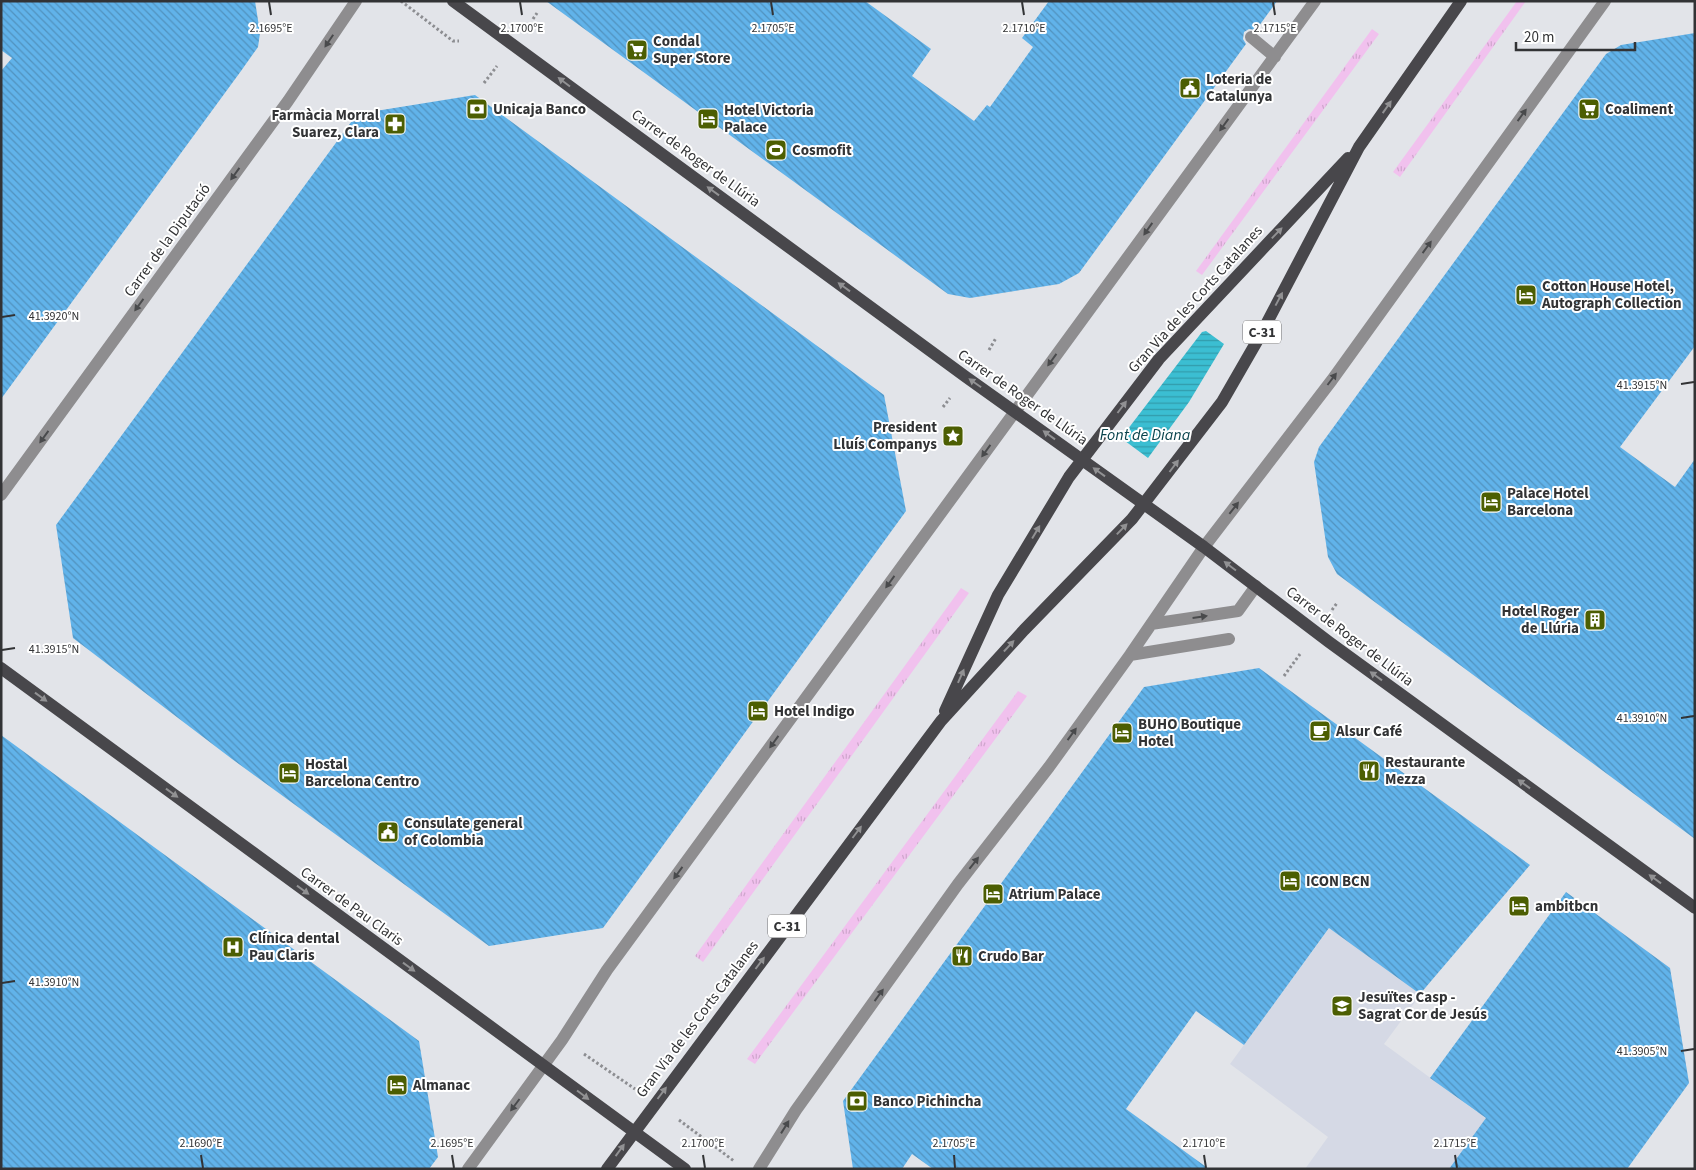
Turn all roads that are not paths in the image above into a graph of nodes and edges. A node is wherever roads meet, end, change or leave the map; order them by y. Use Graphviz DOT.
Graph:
graph roads {
  1 [pos="356,1"];
  2 [pos="453,1"];
  3 [pos="1315,1"];
  4 [pos="1461,1"];
  5 [pos="1605,1"];
  6 [pos="1251,38"];
  7 [pos="1275,57"];
  8 [pos="1359,147"];
  9 [pos="1014,411"];
  10 [pos="1083,460"];
  11 [pos="1,495"];
  12 [pos="1144,505"];
  13 [pos="1204,547"];
  14 [pos="1256,586"];
  15 [pos="1152,624"];
  16 [pos="1229,639"];
  17 [pos="1130,655"];
  18 [pos="1,668"];
  19 [pos="941,721"];
  20 [pos="1695,908"];
  21 [pos="544,1066"];
  22 [pos="633,1132"];
  23 [pos="468,1169"];
  24 [pos="607,1169"];
  25 [pos="685,1169"];
  26 [pos="759,1169"];
  1 -- 11 [label="street, Carrer de la Diputació, one-way"];
  9 -- 2 [label="main road, Carrer de Roger de Llúria, one-way"];
  3 -- 7 [label="street"];
  8 -- 4 [label="main road, Gran Via de les Corts Catalanes / C-31, one-way"];
  13 -- 5 [label="street, one-way"];
  6 -- 7 [label="street"];
  7 -- 9 [label="street, one-way"];
  10 -- 8 [label="main road, Gran Via de les Corts Catalanes / C-31, one-way"];
  12 -- 8 [label="main road, Gran Via de les Corts Catalanes / C-31, one-way"];
  10 -- 9 [label="main road, Carrer de Roger de Llúria, one-way"];
  9 -- 21 [label="street, one-way"];
  12 -- 10 [label="main road, Carrer de Roger de Llúria, one-way"];
  19 -- 10 [label="main road, Gran Via de les Corts Catalanes / C-31, one-way"];
  12 -- 13 [label="main road, Carrer de Roger de Llúria"];
  19 -- 12 [label="main road, Gran Via de les Corts Catalanes / C-31, one-way"];
  14 -- 13 [label="main road, Carrer de Roger de Llúria, one-way"];
  13 -- 15 [label="street"];
  15 -- 14 [label="street, one-way"];
  20 -- 14 [label="main road, Carrer de Roger de Llúria, one-way"];
  15 -- 17 [label="street"];
  16 -- 17 [label="street"];
  26 -- 17 [label="street, one-way"];
  18 -- 21 [label="main road, Carrer de Pau Claris, one-way"];
  22 -- 19 [label="main road, Gran Via de les Corts Catalanes / C-31, one-way"];
  21 -- 22 [label="main road, Carrer de Pau Claris, one-way"];
  21 -- 23 [label="street, one-way"];
  24 -- 22 [label="main road, Gran Via de les Corts Catalanes / C-31, one-way"];
  22 -- 25 [label="main road, Carrer de Pau Claris"];
}
